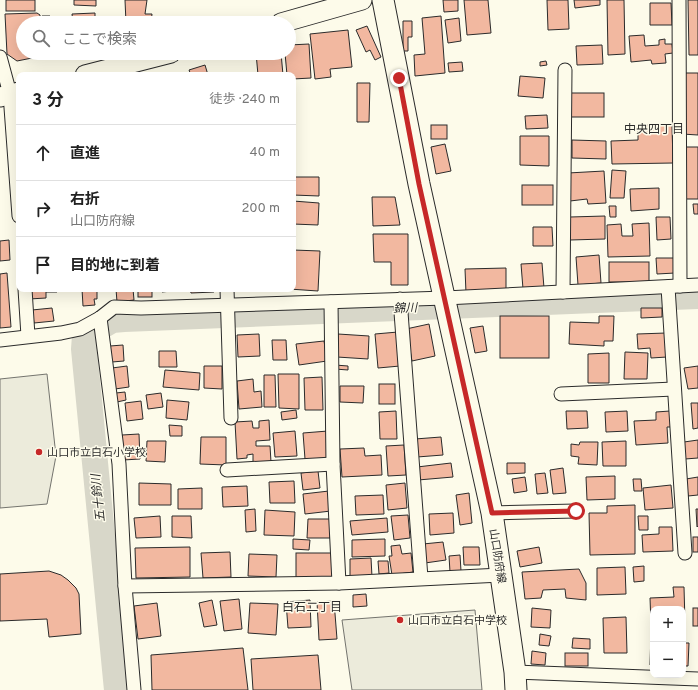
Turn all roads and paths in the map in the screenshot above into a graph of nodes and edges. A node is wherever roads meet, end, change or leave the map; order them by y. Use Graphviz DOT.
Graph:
graph roads {
  1 [pos="362,0"];
  2 [pos="383,0"];
  3 [pos="679,0"];
  4 [pos="296,19"];
  5 [pos="0,57"];
  6 [pos="144,60"];
  7 [pos="565,70"];
  8 [pos="97,72"];
  9 [pos="10,94"];
  10 [pos="16,175"];
  11 [pos="698,285"];
  12 [pos="674,286"];
  13 [pos="25,292"];
  14 [pos="227,292"];
  15 [pos="563,292"];
  16 [pos="400,299"];
  17 [pos="330,302"];
  18 [pos="227,305"];
  19 [pos="446,305"];
  20 [pos="100,318"];
  21 [pos="28,336"];
  22 [pos="0,340"];
  23 [pos="674,389"];
  24 [pos="562,394"];
  25 [pos="231,418"];
  26 [pos="333,464"];
  27 [pos="227,470"];
  28 [pos="576,511"];
  29 [pos="492,513"];
  30 [pos="685,553"];
  31 [pos="501,575"];
  32 [pos="421,578"];
  33 [pos="339,583"];
  34 [pos="125,586"];
  35 [pos="698,679"];
  36 [pos="516,681"];
  37 [pos="134,690"];
  1 -- 4 [label="main road"];
  2 -- 19 [label="main road, 山口防府線"];
  3 -- 12 [label="street"];
  5 -- 9 [label="street"];
  6 -- 8 [label="main road"];
  7 -- 15 [label="street"];
  9 -- 10 [label="street"];
  11 -- 12 [label="street"];
  12 -- 15 [label="street"];
  12 -- 23 [label="street"];
  13 -- 21 [label="street"];
  14 -- 18 [label="street"];
  15 -- 19 [label="street"];
  16 -- 17 [label="street"];
  16 -- 19 [label="street"];
  16 -- 32 [label="street"];
  17 -- 18 [label="street"];
  17 -- 26 [label="street"];
  18 -- 20 [label="street"];
  18 -- 25 [label="street"];
  19 -- 29 [label="main road, 山口防府線"];
  20 -- 21 [label="street"];
  20 -- 34 [label="street"];
  21 -- 22 [label="street"];
  23 -- 24 [label="street"];
  23 -- 30 [label="street"];
  26 -- 27 [label="street"];
  26 -- 33 [label="street"];
  28 -- 29 [label="street"];
  29 -- 31 [label="main road, 山口防府線"];
  31 -- 32 [label="street"];
  31 -- 36 [label="main road, 山口防府線"];
  32 -- 33 [label="street"];
  33 -- 34 [label="street"];
  34 -- 37 [label="street"];
  35 -- 36 [label="street"];
}
